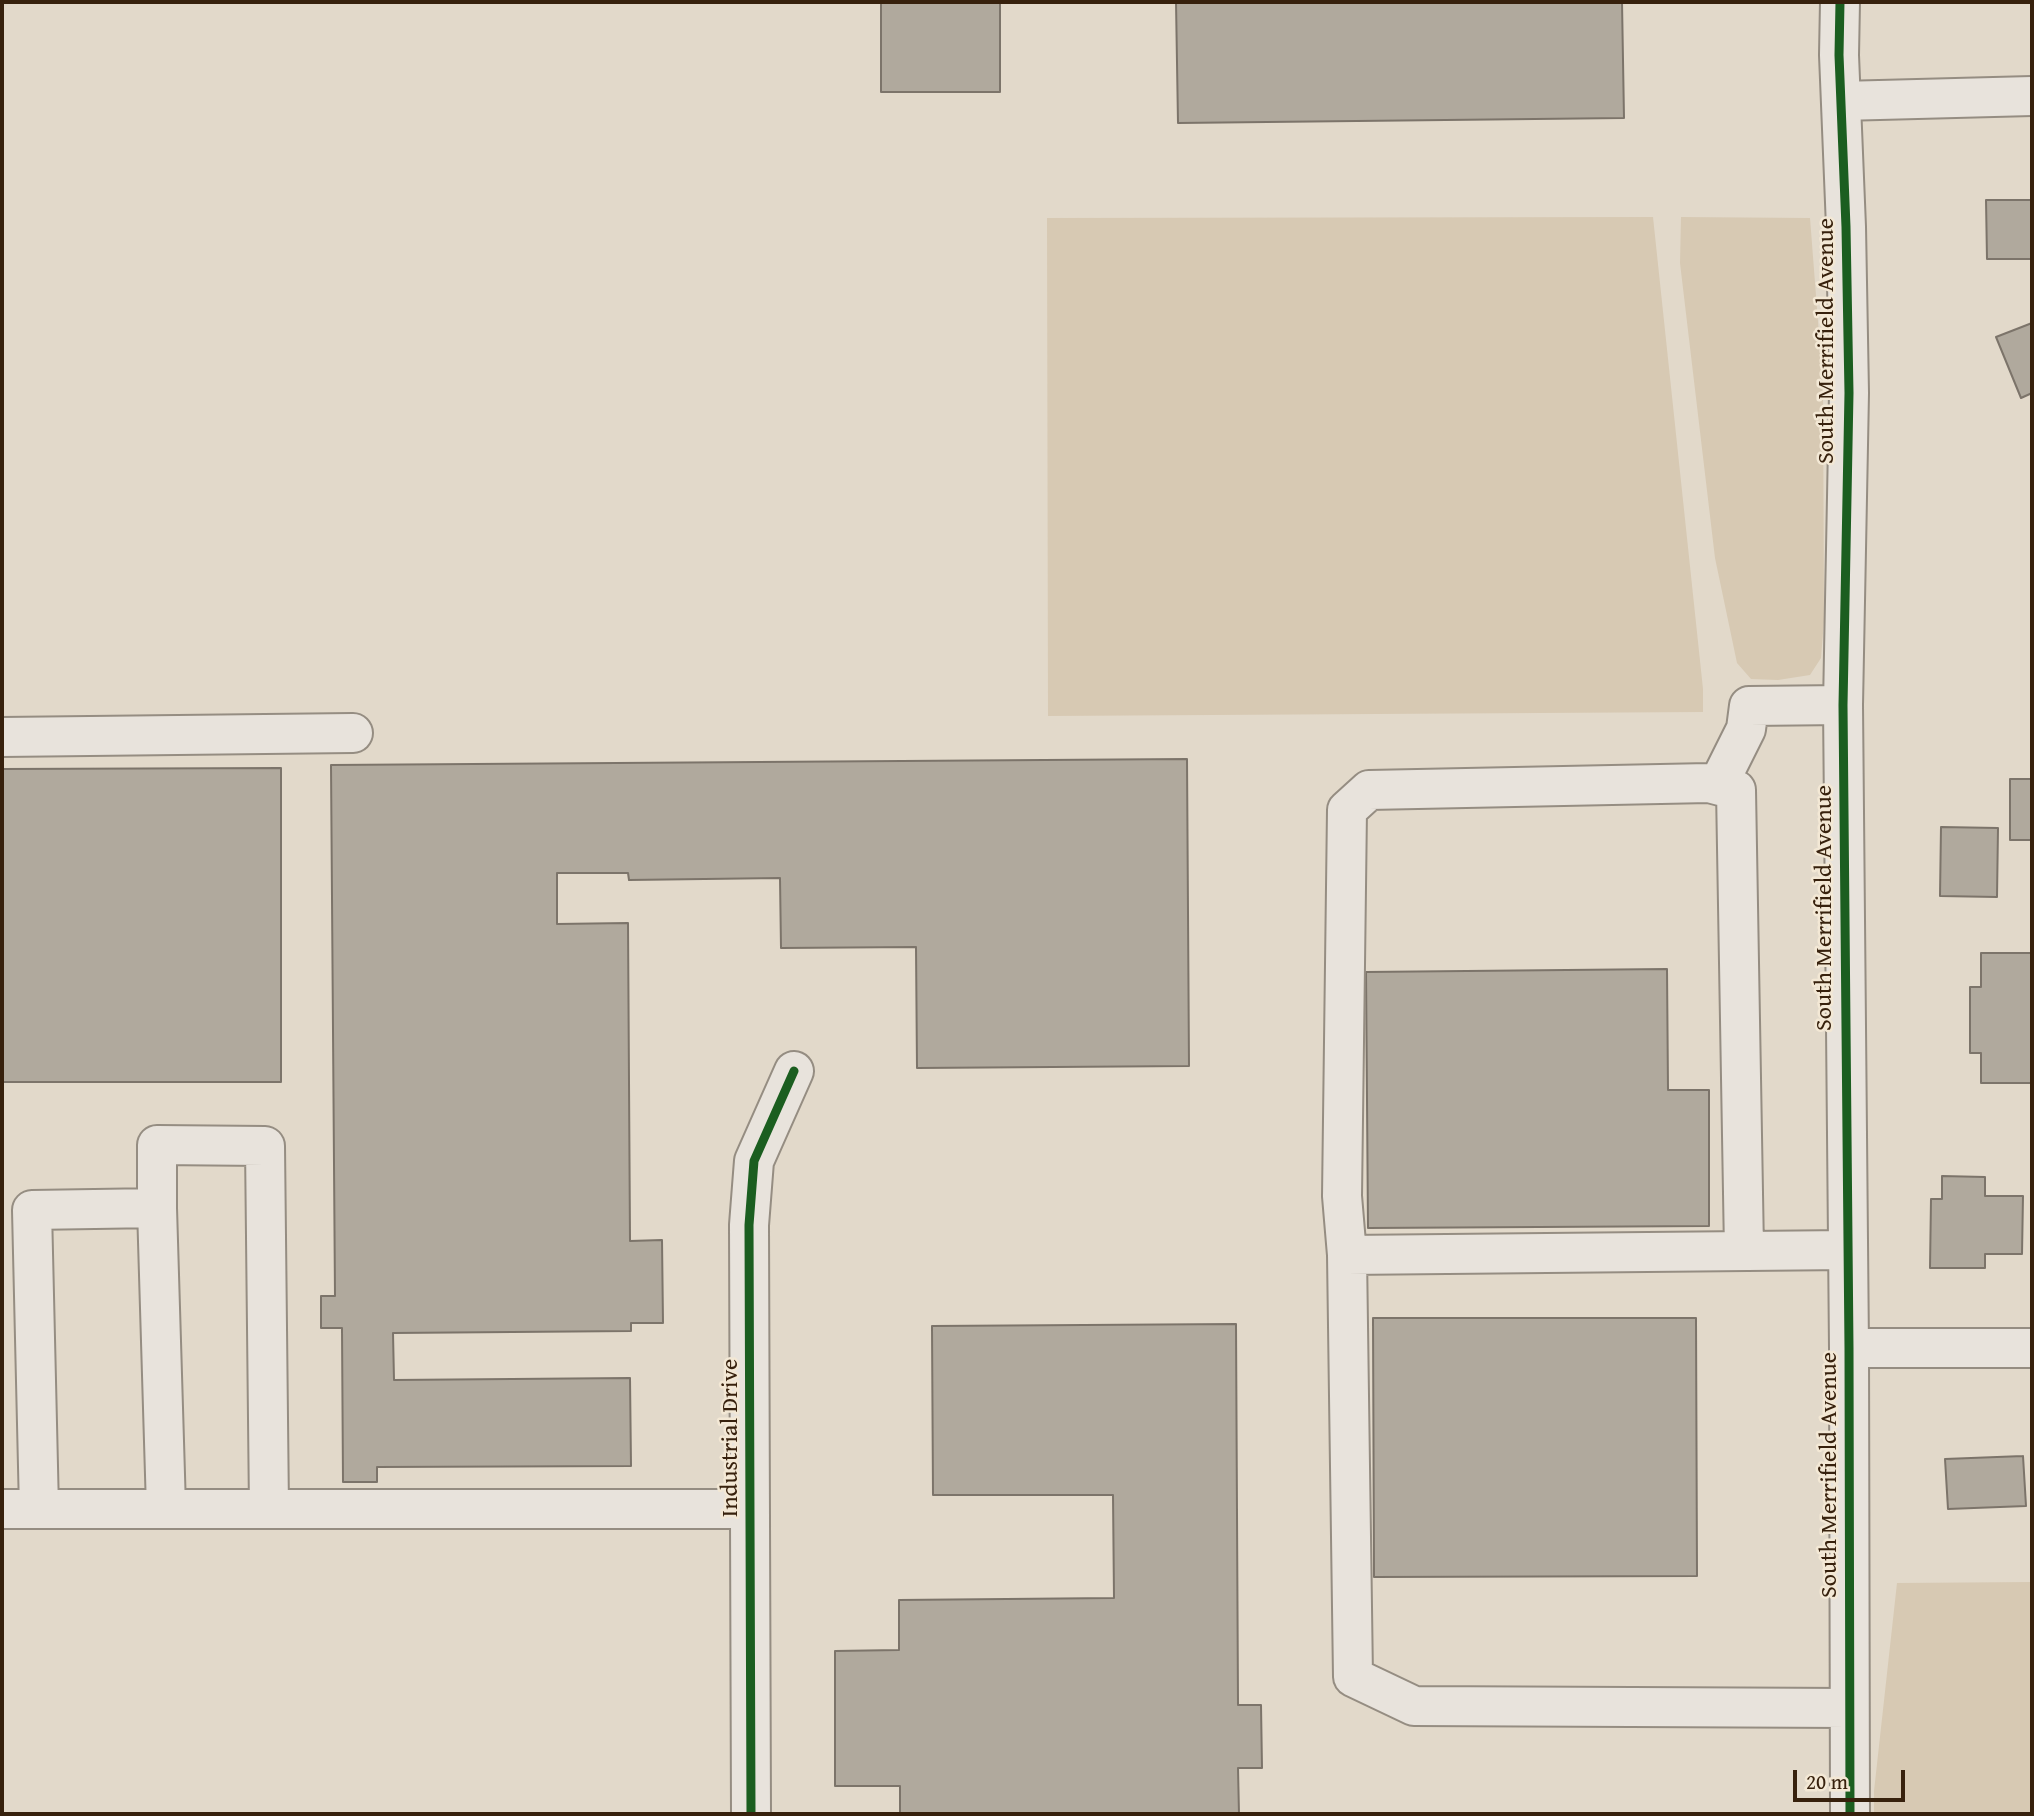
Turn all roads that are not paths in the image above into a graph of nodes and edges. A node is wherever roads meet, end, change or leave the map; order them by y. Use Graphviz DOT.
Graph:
graph roads {
  1 [pos="1840,2"];
  2 [pos="2032,96"];
  3 [pos="1841,101"];
  4 [pos="1843,705"];
  5 [pos="353,733"];
  6 [pos="2,737"];
  7 [pos="1718,785"];
  8 [pos="794,1071"];
  9 [pos="158,1208"];
  10 [pos="17,1210"];
  11 [pos="1744,1250"];
  12 [pos="1847,1250"];
  13 [pos="1346,1255"];
  14 [pos="1849,1348"];
  15 [pos="2032,1348"];
  16 [pos="166,1508"];
  17 [pos="2,1509"];
  18 [pos="39,1509"];
  19 [pos="269,1509"];
  20 [pos="750,1509"];
  21 [pos="1849,1708"];
  22 [pos="751,1814"];
  23 [pos="1850,1814"];
  1 -- 3 [label="street, South Merrifield Avenue"];
  2 -- 3 [label="street"];
  3 -- 4 [label="street, South Merrifield Avenue"];
  4 -- 7 [label="street"];
  4 -- 12 [label="street, South Merrifield Avenue"];
  5 -- 6 [label="street"];
  7 -- 11 [label="street"];
  7 -- 13 [label="street"];
  8 -- 20 [label="street, Industrial Drive"];
  9 -- 10 [label="street"];
  9 -- 16 [label="street"];
  9 -- 19 [label="street"];
  10 -- 18 [label="street"];
  11 -- 12 [label="street"];
  11 -- 13 [label="street"];
  12 -- 14 [label="street, South Merrifield Avenue"];
  13 -- 21 [label="street"];
  14 -- 15 [label="street"];
  14 -- 21 [label="street, South Merrifield Avenue"];
  16 -- 18 [label="street"];
  16 -- 19 [label="street"];
  17 -- 18 [label="street"];
  19 -- 20 [label="street"];
  20 -- 22 [label="street, Industrial Drive"];
  21 -- 23 [label="street, South Merrifield Avenue"];
}
